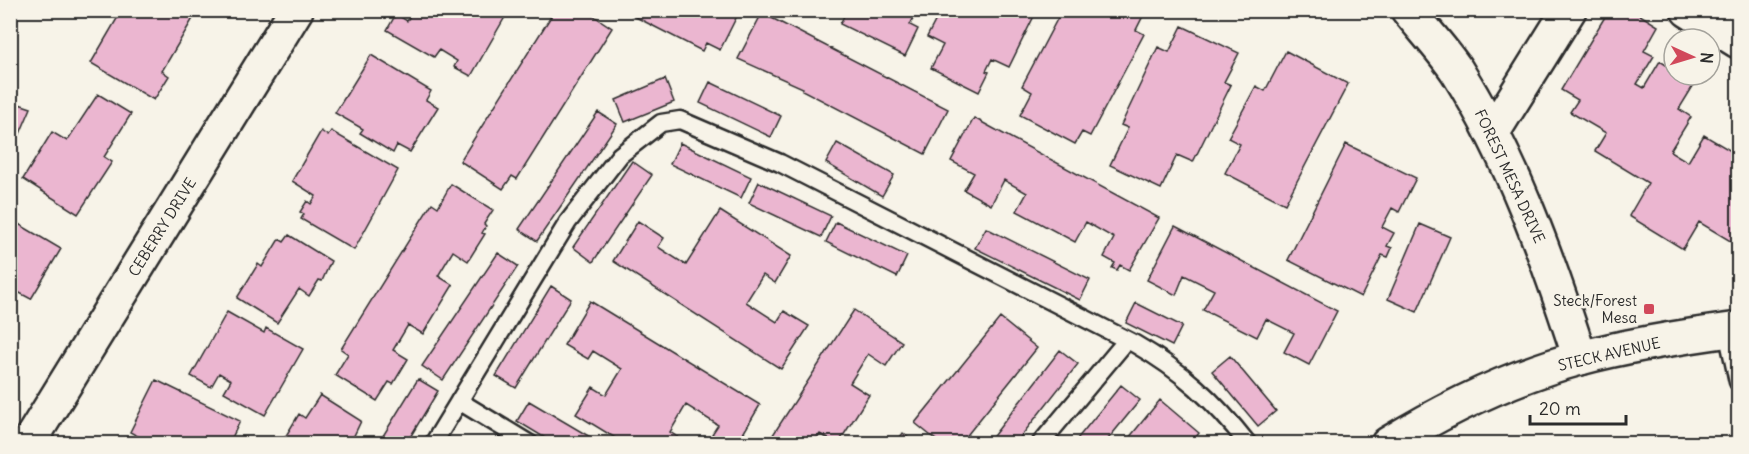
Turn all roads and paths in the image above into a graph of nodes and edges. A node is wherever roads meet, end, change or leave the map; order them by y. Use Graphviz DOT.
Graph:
graph roads {
  1 [pos="296,10"];
  2 [pos="1408,10"];
  3 [pos="1569,10"];
  4 [pos="1688,10"];
  5 [pos="1738,41"];
  6 [pos="1492,132"];
  7 [pos="1733,330"];
  8 [pos="1127,340"];
  9 [pos="1580,358"];
  10 [pos="1738,382"];
  11 [pos="459,401"];
  12 [pos="28,444"];
  13 [pos="432,444"];
  14 [pos="530,444"];
  15 [pos="1040,444"];
  16 [pos="1248,444"];
  17 [pos="1388,444"];
  1 -- 12 [label="street, CEBERRY DRIVE"];
  2 -- 6 [label="street, FOREST MESA DRIVE"];
  3 -- 6 [label="street"];
  4 -- 5 [label="street"];
  6 -- 9 [label="street, FOREST MESA DRIVE"];
  7 -- 9 [label="street, STECK AVENUE"];
  7 -- 10 [label="lane"];
  8 -- 11 [label="lane"];
  8 -- 15 [label="lane"];
  8 -- 16 [label="lane"];
  9 -- 17 [label="street, STECK AVENUE"];
  11 -- 13 [label="lane"];
  11 -- 14 [label="lane"];
}
